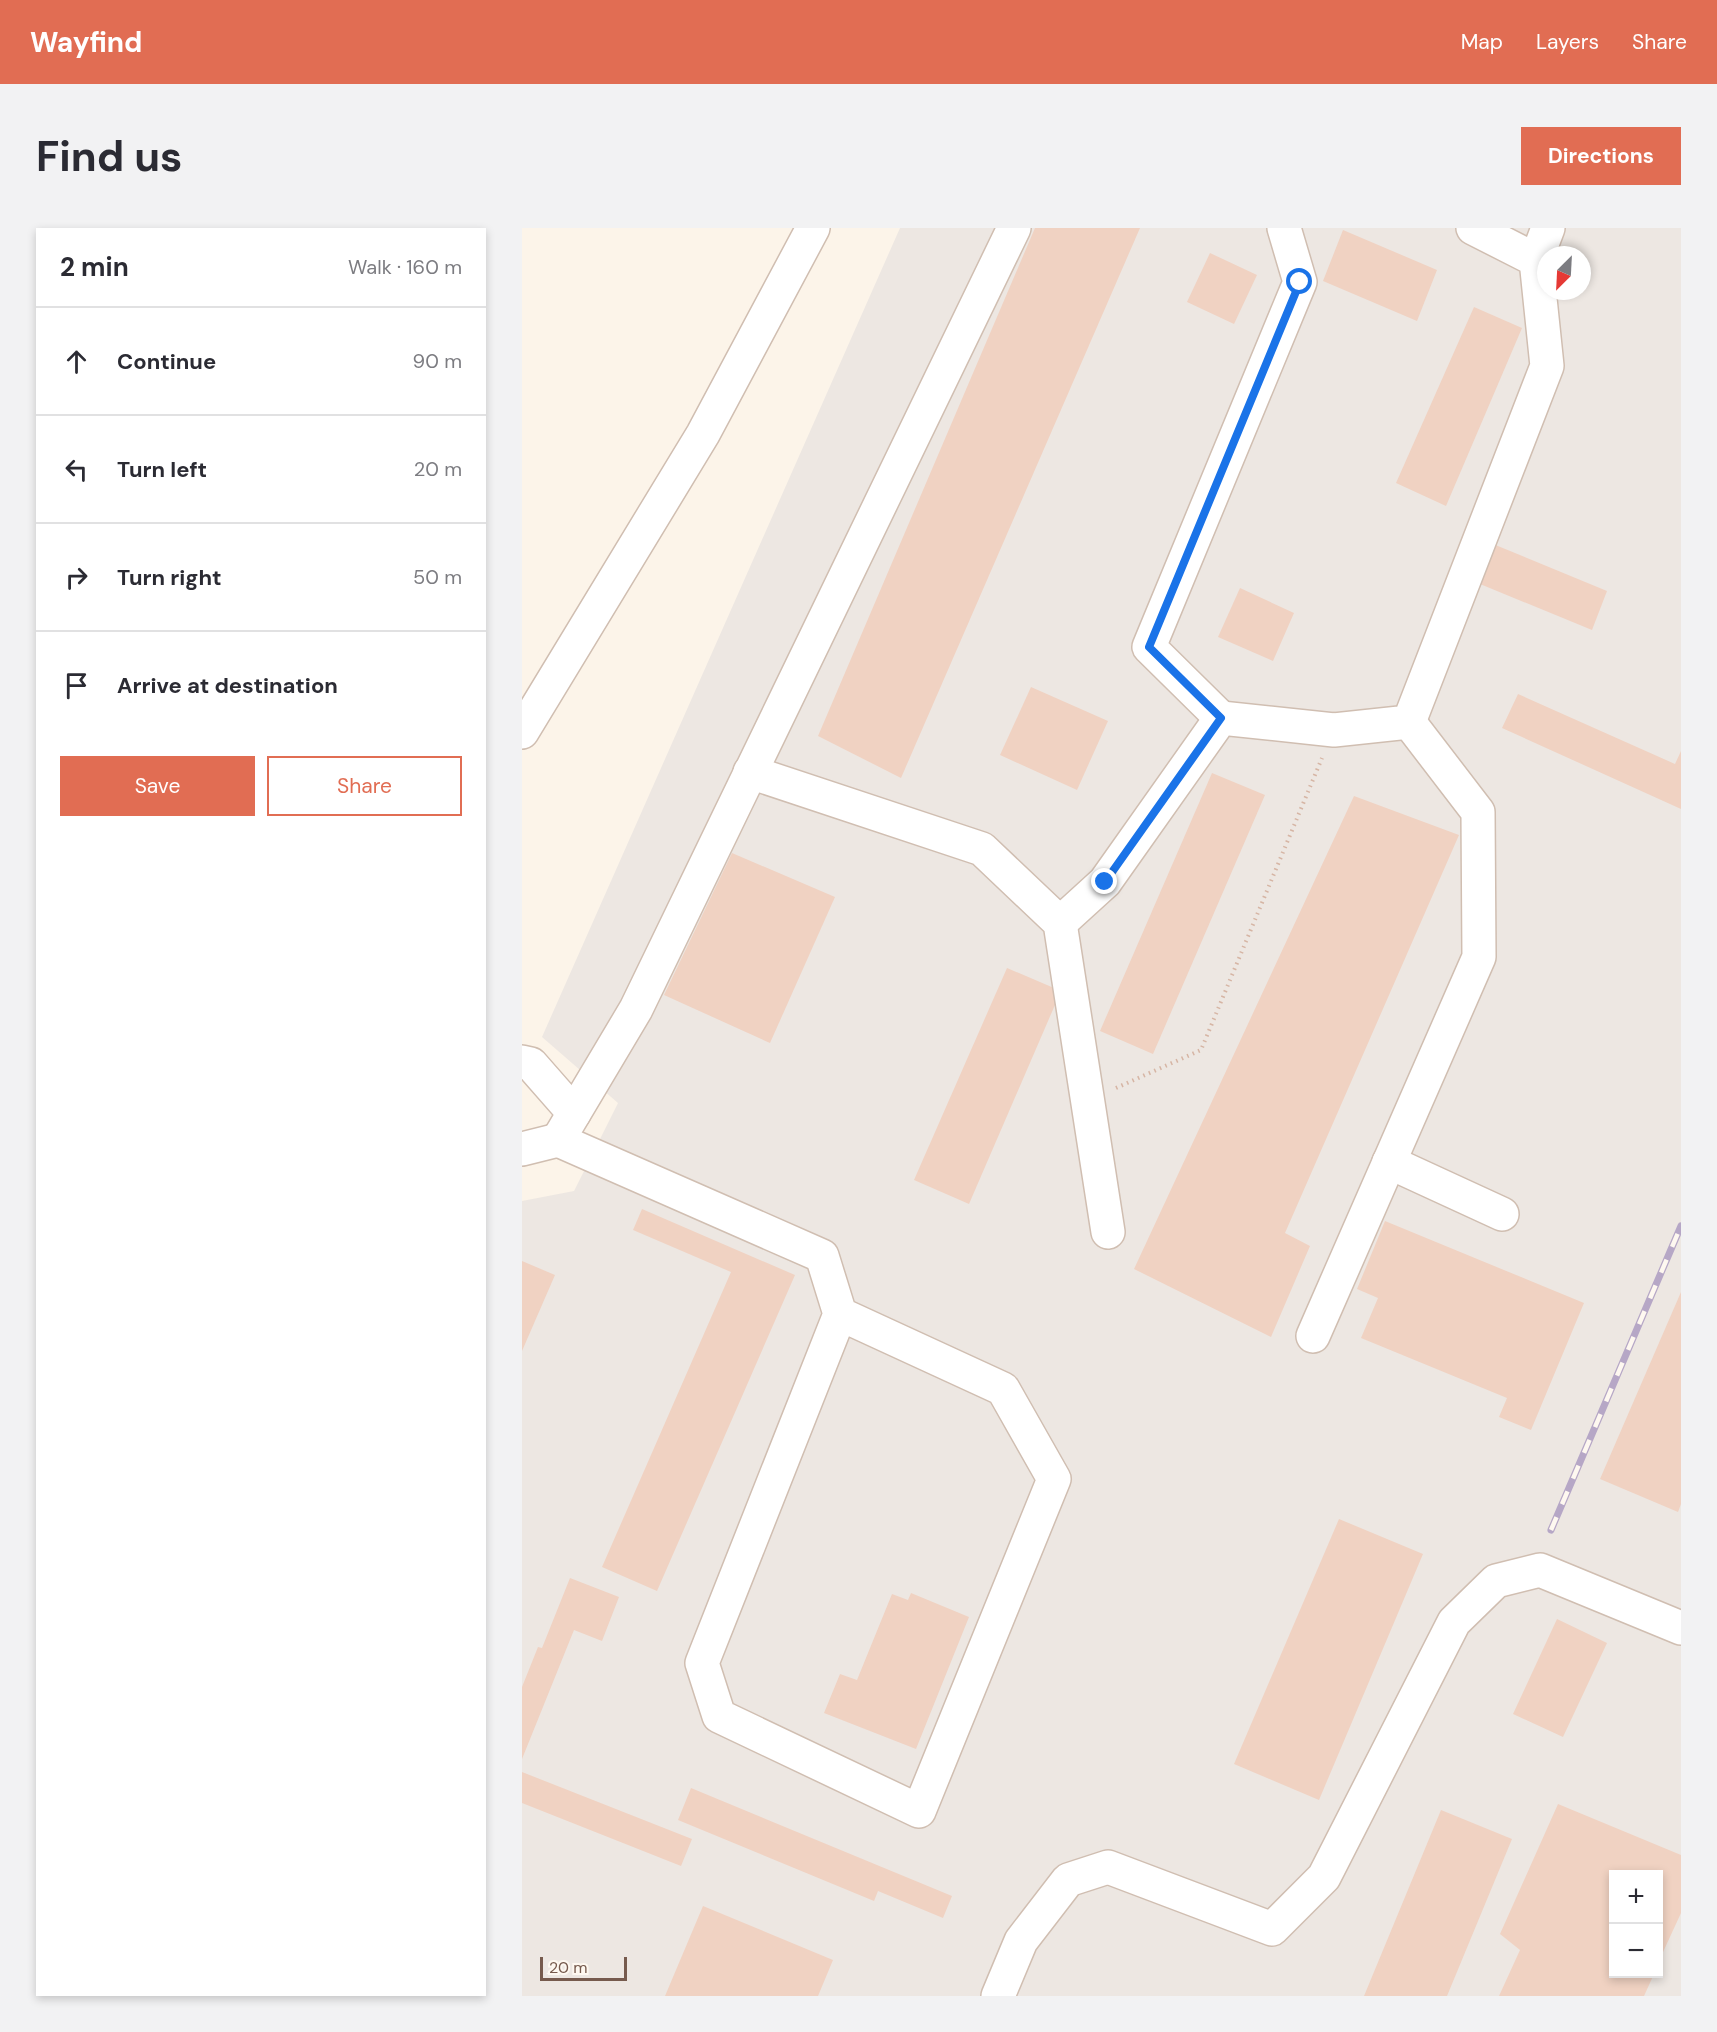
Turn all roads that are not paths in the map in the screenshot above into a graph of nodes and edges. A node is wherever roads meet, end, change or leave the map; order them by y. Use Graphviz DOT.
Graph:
graph roads {
  1 [pos="813,228"];
  2 [pos="1014,228"];
  3 [pos="1284,228"];
  4 [pos="1473,228"];
  5 [pos="1548,228"];
  6 [pos="1536,260"];
  7 [pos="1221,718"];
  8 [pos="1409,722"];
  9 [pos="522,732"];
  10 [pos="750,772"];
  11 [pos="1060,923"];
  12 [pos="522,1062"];
  13 [pos="574,1113"];
  14 [pos="558,1140"];
  15 [pos="522,1149"];
  16 [pos="1389,1162"];
  17 [pos="1502,1214"];
  18 [pos="1108,1232"];
  19 [pos="840,1314"];
  20 [pos="1313,1336"];
  21 [pos="1681,1628"];
  22 [pos="998,1996"];
  1 -- 9 [label="street"];
  2 -- 10 [label="street"];
  3 -- 7 [label="street"];
  4 -- 6 [label="street"];
  5 -- 6 [label="street"];
  6 -- 8 [label="street"];
  7 -- 8 [label="street"];
  7 -- 11 [label="street"];
  8 -- 16 [label="street"];
  10 -- 11 [label="street"];
  10 -- 13 [label="street"];
  11 -- 18 [label="street"];
  12 -- 13 [label="street"];
  13 -- 14 [label="street"];
  14 -- 15 [label="street"];
  14 -- 19 [label="street"];
  16 -- 17 [label="street"];
  16 -- 20 [label="street"];
  19 -- 19 [label="street"];
  21 -- 22 [label="street"];
}
